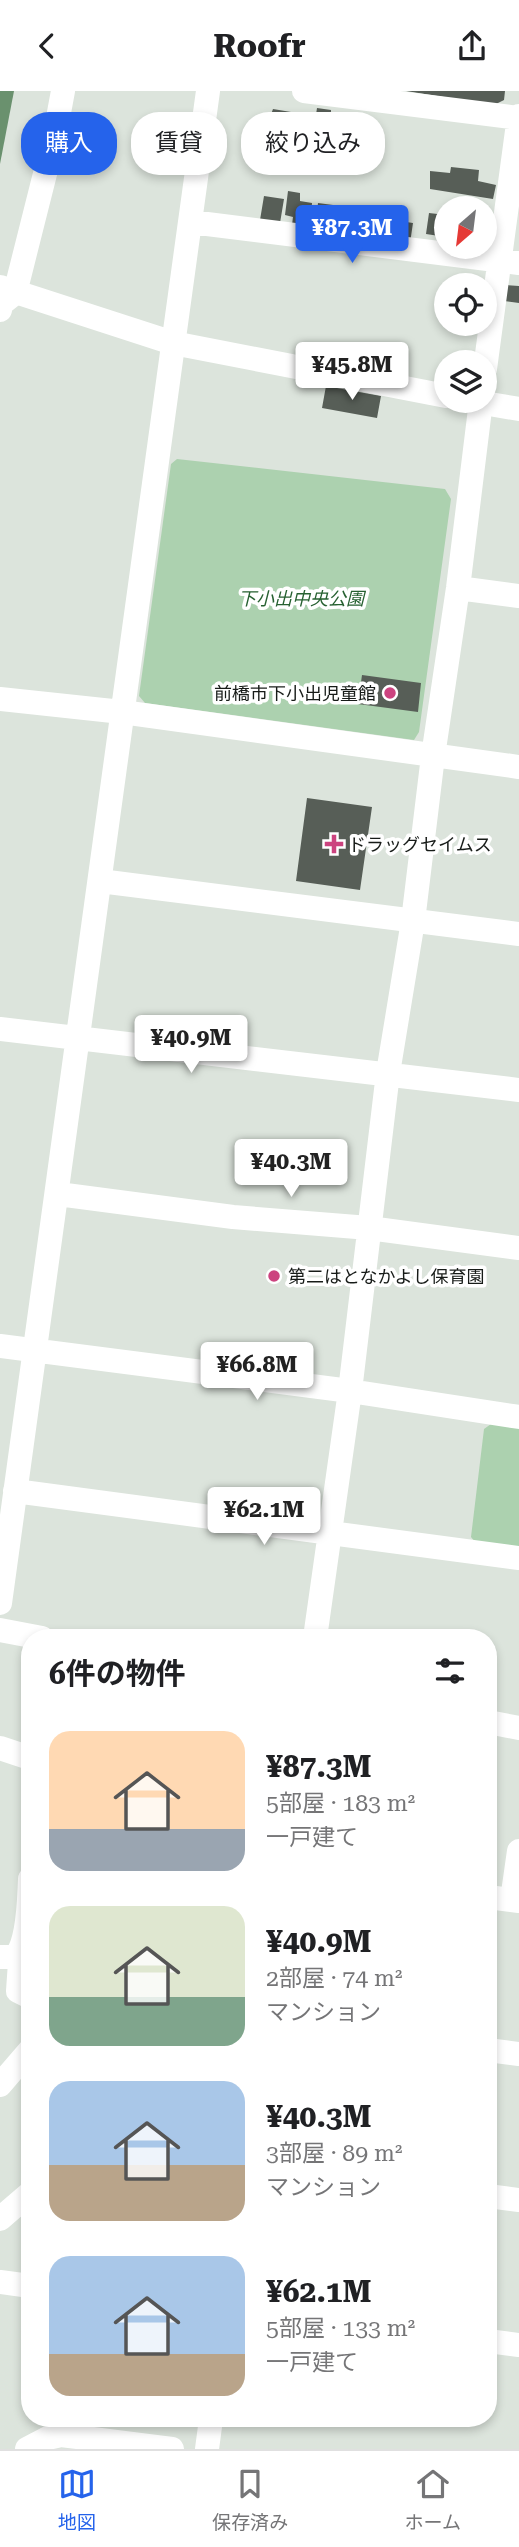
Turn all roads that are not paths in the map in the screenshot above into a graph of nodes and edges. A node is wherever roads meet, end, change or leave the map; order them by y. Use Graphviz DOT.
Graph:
graph roads {
  1 [pos="63,91"];
  2 [pos="208,91"];
  3 [pos="304,91"];
  4 [pos="519,118"];
  5 [pos="191,222"];
  6 [pos="509,262"];
  7 [pos="5,297"];
  8 [pos="173,343"];
  9 [pos="489,350"];
  10 [pos="434,394"];
  11 [pos="497,405"];
  12 [pos="519,409"];
  13 [pos="477,413"];
  14 [pos="458,588"];
  15 [pos="519,596"];
  16 [pos="0,699"];
  17 [pos="122,712"];
  18 [pos="433,756"];
  19 [pos="519,767"];
  20 [pos="100,881"];
  21 [pos="413,921"];
  22 [pos="519,934"];
  23 [pos="0,1028"];
  24 [pos="78,1039"];
  25 [pos="388,1073"];
  26 [pos="519,1090"];
  27 [pos="58,1193"];
  28 [pos="369,1228"];
  29 [pos="519,1248"];
  30 [pos="0,1346"];
  31 [pos="36,1350"];
  32 [pos="350,1391"];
  33 [pos="519,1417"];
  34 [pos="15,1491"];
  35 [pos="330,1533"];
  36 [pos="519,1558"];
  37 [pos="0,1603"];
  38 [pos="316,1629"];
  39 [pos="0,1630"];
  40 [pos="21,1634"];
  41 [pos="497,1724"];
  42 [pos="519,1728"];
  43 [pos="0,1748"];
  44 [pos="21,1755"];
  45 [pos="519,1851"];
  46 [pos="507,1899"];
  47 [pos="8,1957"];
  48 [pos="21,1992"];
  49 [pos="497,2051"];
  50 [pos="519,2054"];
  51 [pos="21,2060"];
  52 [pos="0,2085"];
  53 [pos="497,2197"];
  54 [pos="519,2200"];
  55 [pos="21,2201"];
  56 [pos="0,2219"];
  57 [pos="0,2282"];
  58 [pos="21,2285"];
  59 [pos="497,2342"];
  60 [pos="519,2345"];
  61 [pos="210,2427"];
  62 [pos="27,2449"];
  63 [pos="172,2449"];
  64 [pos="206,2449"];
  1 -- 7 [label="street"];
  2 -- 5 [label="street"];
  3 -- 4 [label="street"];
  4 -- 6 [label="street"];
  5 -- 6 [label="street"];
  5 -- 8 [label="street"];
  6 -- 9 [label="street"];
  7 -- 8 [label="street"];
  8 -- 10 [label="street"];
  8 -- 17 [label="street"];
  11 -- 12 [label="street"];
  13 -- 14 [label="street"];
  14 -- 15 [label="street"];
  14 -- 18 [label="street"];
  16 -- 17 [label="street"];
  17 -- 18 [label="street"];
  17 -- 20 [label="street"];
  18 -- 19 [label="street"];
  18 -- 21 [label="street"];
  20 -- 21 [label="street"];
  20 -- 24 [label="street"];
  21 -- 22 [label="street"];
  21 -- 25 [label="street"];
  23 -- 24 [label="street"];
  24 -- 25 [label="street"];
  24 -- 27 [label="street"];
  25 -- 26 [label="street"];
  25 -- 28 [label="street"];
  27 -- 28 [label="street"];
  27 -- 31 [label="street"];
  28 -- 29 [label="street"];
  28 -- 32 [label="street"];
  30 -- 31 [label="street"];
  31 -- 32 [label="street"];
  31 -- 34 [label="street"];
  32 -- 33 [label="street"];
  32 -- 35 [label="street"];
  34 -- 35 [label="street"];
  34 -- 37 [label="street"];
  35 -- 36 [label="street"];
  35 -- 38 [label="street"];
  39 -- 40 [label="street"];
  41 -- 42 [label="street"];
  43 -- 44 [label="street"];
  45 -- 46 [label="street"];
  47 -- 48 [label="street"];
  49 -- 50 [label="street"];
  51 -- 52 [label="street"];
  53 -- 54 [label="street"];
  55 -- 56 [label="street"];
  57 -- 58 [label="street"];
  59 -- 60 [label="street"];
  61 -- 64 [label="street"];
  62 -- 63 [label="street"];
}
